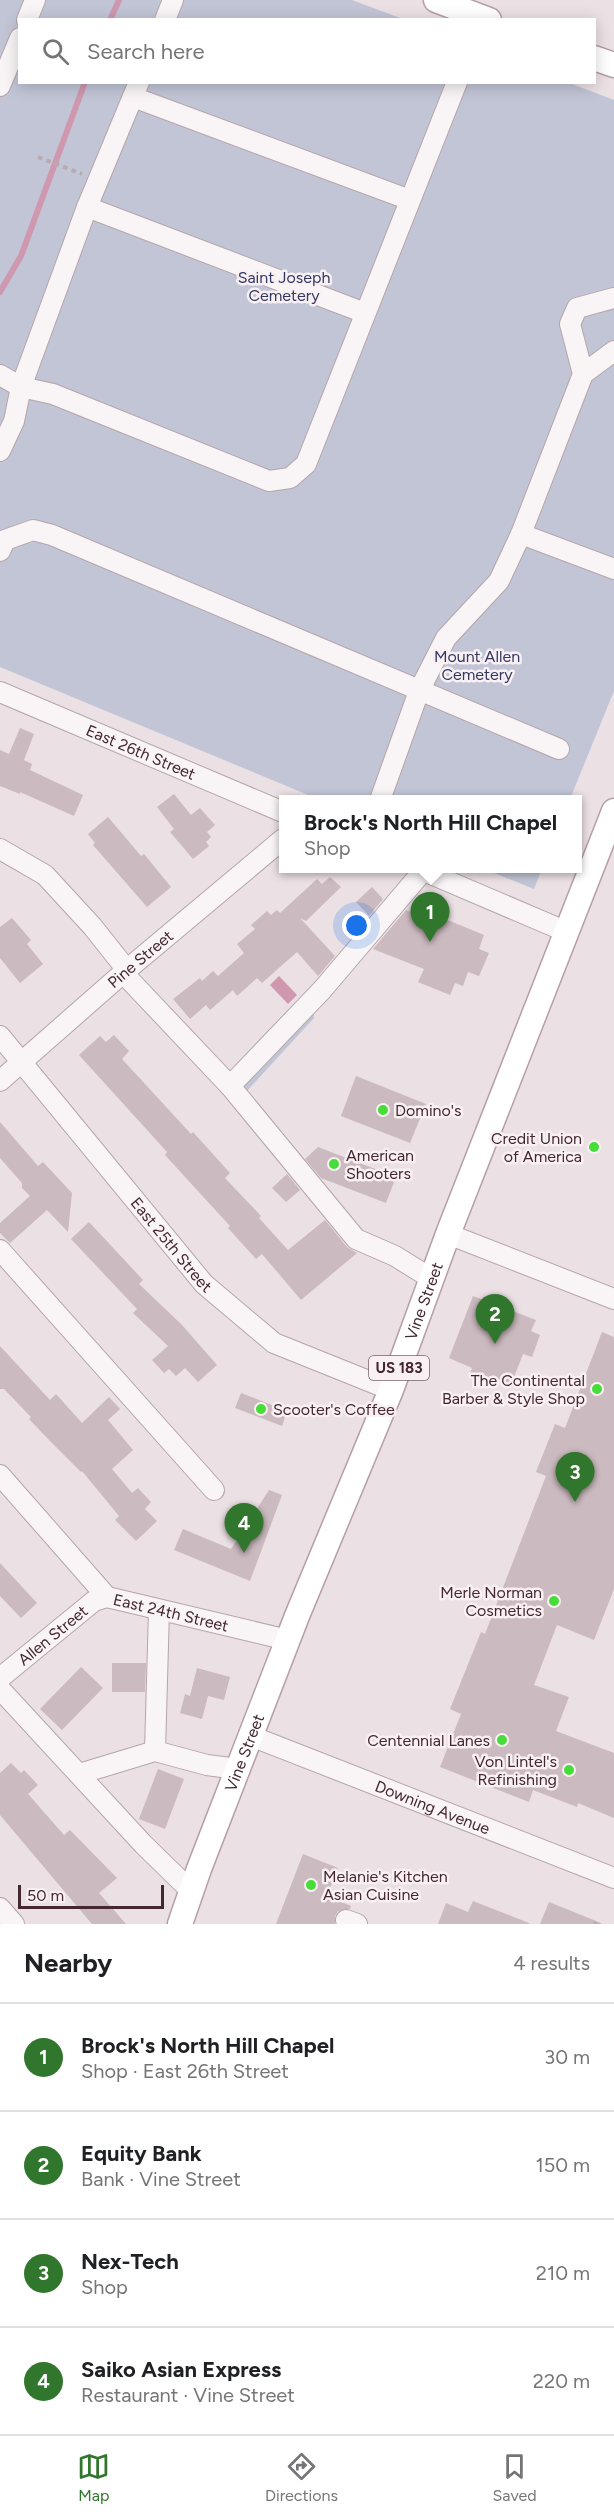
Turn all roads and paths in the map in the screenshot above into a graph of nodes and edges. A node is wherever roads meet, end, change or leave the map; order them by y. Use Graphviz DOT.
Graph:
graph roads {
  1 [pos="35,0"];
  2 [pos="173,0"];
  3 [pos="436,0"];
  4 [pos="28,18"];
  5 [pos="166,18"];
  6 [pos="482,18"];
  7 [pos="18,43"];
  8 [pos="596,59"];
  9 [pos="614,65"];
  10 [pos="456,84"];
  11 [pos="0,86"];
  12 [pos="136,90"];
  13 [pos="38,157"];
  14 [pos="68,169"];
  15 [pos="410,201"];
  16 [pos="87,207"];
  17 [pos="614,298"];
  18 [pos="365,313"];
  19 [pos="614,351"];
  20 [pos="582,374"];
  21 [pos="0,375"];
  22 [pos="21,387"];
  23 [pos="0,451"];
  24 [pos="521,534"];
  25 [pos="0,550"];
  26 [pos="614,569"];
  27 [pos="419,691"];
  28 [pos="0,692"];
  29 [pos="559,749"];
  30 [pos="382,795"];
  31 [pos="279,810"];
  32 [pos="614,811"];
  33 [pos="279,842"];
  34 [pos="0,849"];
  35 [pos="418,873"];
  36 [pos="427,873"];
  37 [pos="567,932"];
  38 [pos="125,972"];
  39 [pos="0,1036"];
  40 [pos="21,1063"];
  41 [pos="0,1081"];
  42 [pos="230,1086"];
  43 [pos="448,1234"];
  44 [pos="0,1250"];
  45 [pos="432,1279"];
  46 [pos="614,1299"];
  47 [pos="391,1390"];
  48 [pos="0,1475"];
  49 [pos="214,1490"];
  50 [pos="106,1597"];
  51 [pos="159,1610"];
  52 [pos="288,1640"];
  53 [pos="0,1678"];
  54 [pos="0,1689"];
  55 [pos="251,1736"];
  56 [pos="154,1751"];
  57 [pos="238,1769"];
  58 [pos="79,1774"];
  59 [pos="614,1878"];
  60 [pos="191,1891"];
  61 [pos="0,1908"];
  62 [pos="14,1924"];
  63 [pos="180,1924"];
  1 -- 4 [label="street"];
  2 -- 5 [label="street"];
  3 -- 6 [label="main road"];
  7 -- 11 [label="street"];
  8 -- 9 [label="main road"];
  10 -- 15 [label="street"];
  12 -- 15 [label="street"];
  12 -- 16 [label="street"];
  13 -- 14 [label="path"];
  15 -- 18 [label="street"];
  16 -- 18 [label="street"];
  16 -- 22 [label="street"];
  17 -- 20 [label="street"];
  18 -- 22 [label="street"];
  19 -- 20 [label="street"];
  20 -- 24 [label="street"];
  21 -- 22 [label="street"];
  22 -- 23 [label="street"];
  24 -- 26 [label="street"];
  24 -- 27 [label="street"];
  25 -- 27 [label="street"];
  27 -- 29 [label="street"];
  27 -- 30 [label="street"];
  28 -- 31 [label="street, East 26th Street"];
  32 -- 37 [label="main road, Vine Street / US 183"];
  33 -- 38 [label="street, Pine Street"];
  34 -- 38 [label="street"];
  35 -- 42 [label="street"];
  36 -- 37 [label="street"];
  37 -- 43 [label="main road, Vine Street / US 183"];
  38 -- 40 [label="street, Pine Street"];
  38 -- 42 [label="street"];
  39 -- 40 [label="street, East 25th Street"];
  40 -- 41 [label="street, Pine Street"];
  40 -- 47 [label="street, East 25th Street"];
  42 -- 45 [label="street"];
  43 -- 45 [label="main road, Vine Street / US 183"];
  43 -- 46 [label="street"];
  44 -- 49 [label="street"];
  45 -- 47 [label="main road, Vine Street / US 183"];
  47 -- 52 [label="main road, Vine Street / US 183"];
  48 -- 50 [label="street, East 24th Street"];
  50 -- 51 [label="street, East 24th Street"];
  50 -- 53 [label="street, Allen Street"];
  51 -- 52 [label="street, East 24th Street"];
  51 -- 56 [label="street"];
  52 -- 55 [label="main road, Vine Street / US 183"];
  54 -- 58 [label="street"];
  55 -- 57 [label="main road, Vine Street / US 183"];
  55 -- 59 [label="street, Downing Avenue"];
  56 -- 57 [label="street"];
  56 -- 58 [label="street"];
  57 -- 60 [label="main road, Vine Street / US 183"];
  58 -- 60 [label="street"];
  60 -- 63 [label="main road, Vine Street / US 183"];
  61 -- 62 [label="street"];
}
